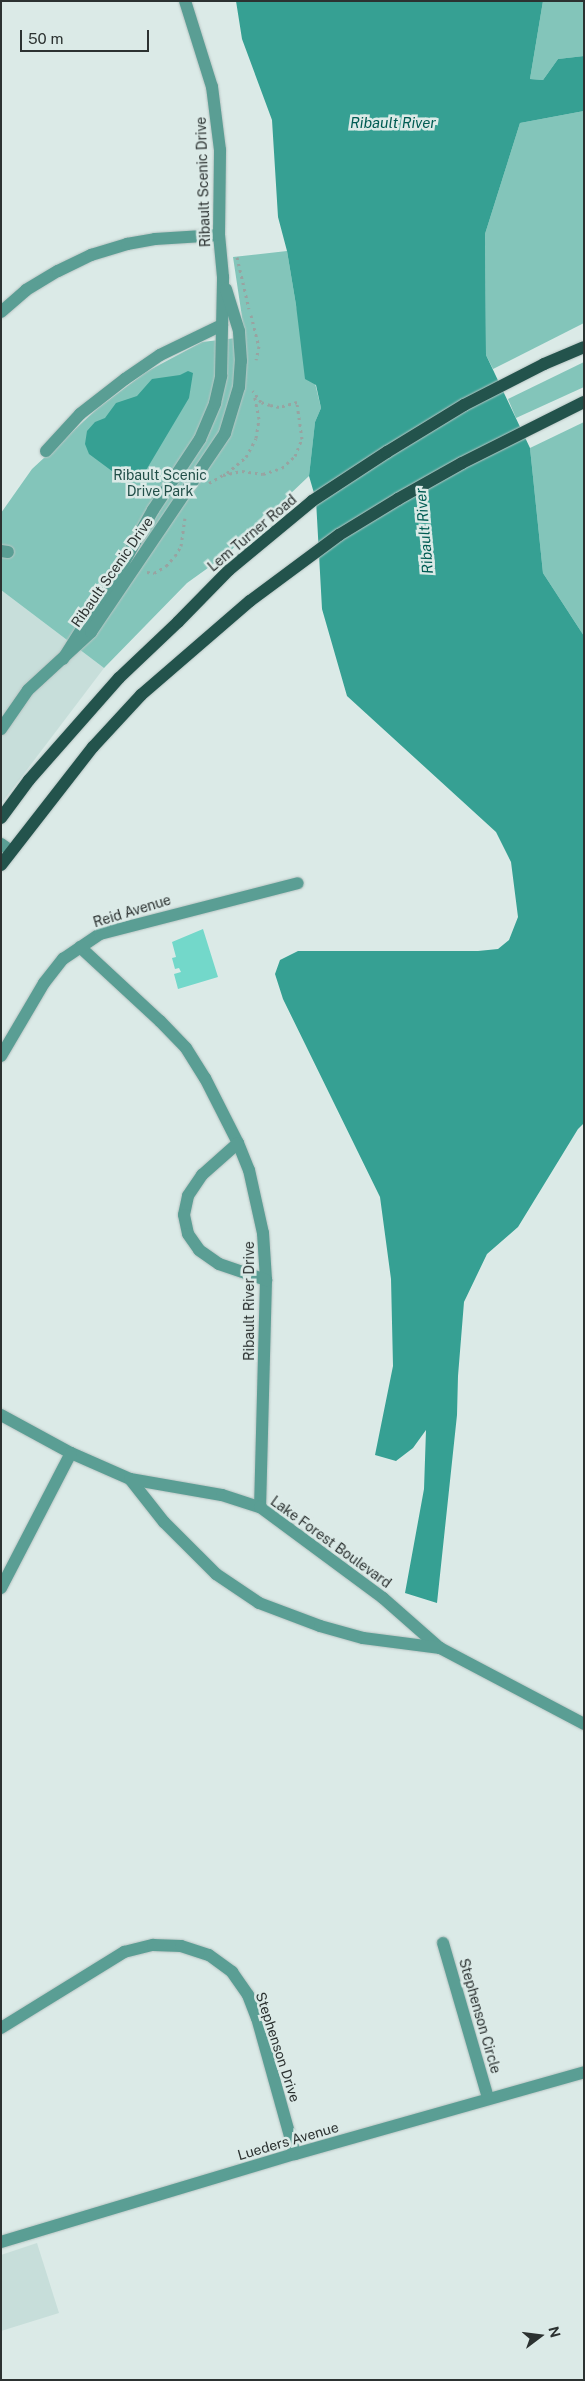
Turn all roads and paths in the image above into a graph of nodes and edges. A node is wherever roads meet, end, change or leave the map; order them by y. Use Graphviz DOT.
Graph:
graph roads {
  1 [pos="185,1"];
  2 [pos="220,235"];
  3 [pos="223,277"];
  4 [pos="1,312"];
  5 [pos="222,325"];
  6 [pos="584,347"];
  7 [pos="253,391"];
  8 [pos="584,402"];
  9 [pos="46,451"];
  10 [pos="223,475"];
  11 [pos="63,659"];
  12 [pos="1,729"];
  13 [pos="1,818"];
  14 [pos="6,848"];
  15 [pos="1,865"];
  16 [pos="298,883"];
  17 [pos="80,947"];
  18 [pos="1,1056"];
  19 [pos="238,1143"];
  20 [pos="266,1280"];
  21 [pos="1,1415"];
  22 [pos="71,1453"];
  23 [pos="130,1479"];
  24 [pos="260,1508"];
  25 [pos="1,1588"];
  26 [pos="440,1648"];
  27 [pos="584,1724"];
  28 [pos="443,1943"];
  29 [pos="1,2028"];
  30 [pos="584,2072"];
  31 [pos="488,2098"];
  32 [pos="296,2154"];
  33 [pos="1,2242"];
  1 -- 2 [label="street, Ribault Scenic Drive"];
  2 -- 3 [label="street, Ribault Scenic Drive"];
  2 -- 4 [label="street"];
  3 -- 5 [label="street, Ribault Scenic Drive"];
  3 -- 11 [label="street, Ribault Scenic Drive"];
  5 -- 9 [label="street"];
  5 -- 11 [label="street, Ribault Scenic Drive"];
  6 -- 13 [label="main road, Lem Turner Road"];
  7 -- 10 [label="path"];
  8 -- 14 [label="main road"];
  11 -- 12 [label="street, Ribault Scenic Drive"];
  14 -- 15 [label="main road"];
  16 -- 17 [label="street, Reid Avenue"];
  17 -- 18 [label="street, Reid Avenue"];
  17 -- 19 [label="street, Ribault River Drive"];
  19 -- 20 [label="street, Ribault River Drive"];
  19 -- 20 [label="street"];
  20 -- 24 [label="street, Ribault River Drive"];
  21 -- 22 [label="street, Lake Forest Boulevard"];
  22 -- 23 [label="street, Lake Forest Boulevard"];
  22 -- 25 [label="street"];
  23 -- 24 [label="street, Lake Forest Boulevard"];
  23 -- 26 [label="street, Lake Forest Boulevard"];
  24 -- 26 [label="street, Lake Forest Boulevard"];
  26 -- 27 [label="street, Lake Forest Boulevard"];
  28 -- 31 [label="street, Stephenson Circle"];
  29 -- 32 [label="street, Stephenson Drive"];
  30 -- 31 [label="street, Lueders Avenue"];
  31 -- 32 [label="street, Lueders Avenue"];
  32 -- 33 [label="street, Lueders Avenue"];
}
